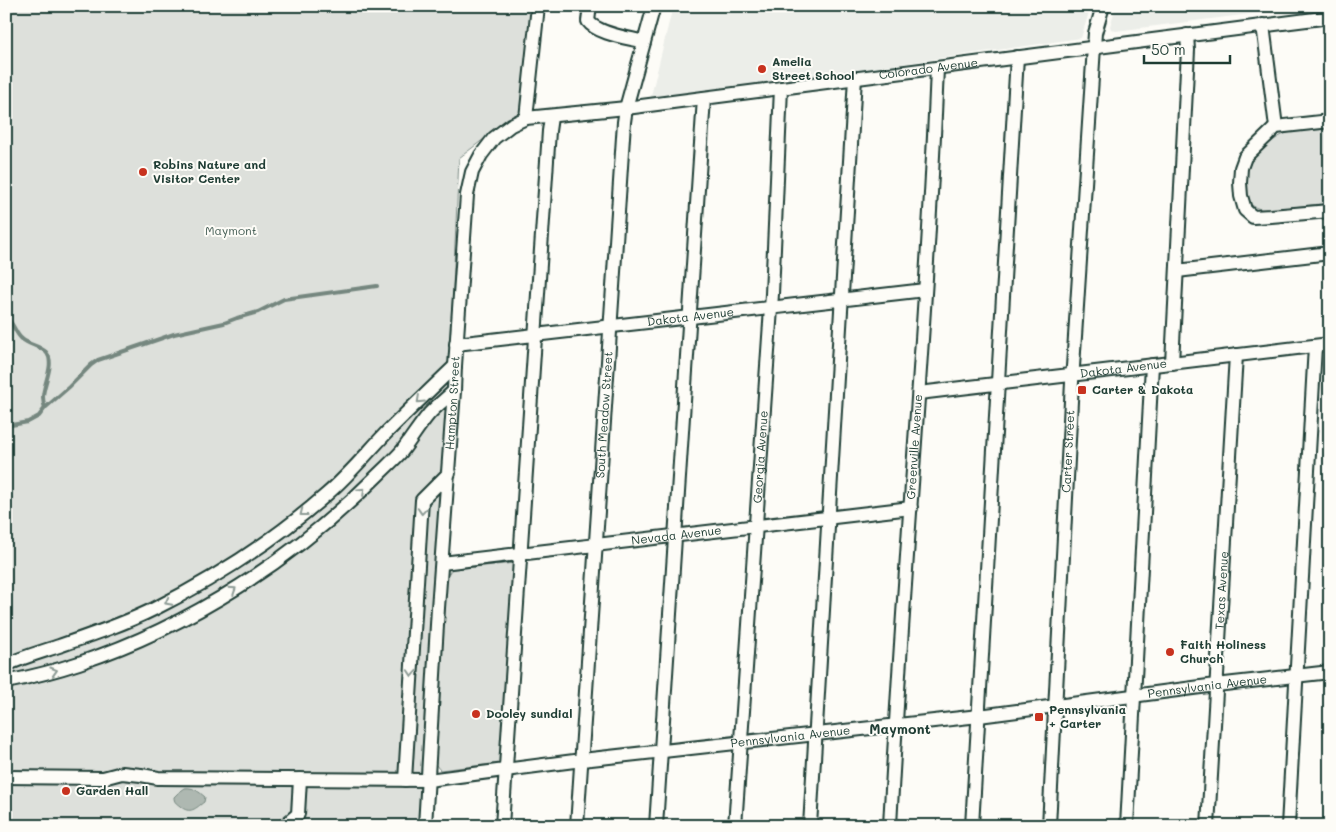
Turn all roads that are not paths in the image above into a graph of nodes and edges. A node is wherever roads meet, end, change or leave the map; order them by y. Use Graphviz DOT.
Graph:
graph roads {
  1 [pos="538,6"];
  2 [pos="590,6"];
  3 [pos="654,6"];
  4 [pos="1103,6"];
  5 [pos="1330,17"];
  6 [pos="1264,25"];
  7 [pos="1186,35"];
  8 [pos="644,42"];
  9 [pos="1094,47"];
  10 [pos="1017,57"];
  11 [pos="937,68"];
  12 [pos="856,78"];
  13 [pos="781,88"];
  14 [pos="704,98"];
  15 [pos="626,108"];
  16 [pos="551,117"];
  17 [pos="526,118"];
  18 [pos="1330,121"];
  19 [pos="1276,128"];
  20 [pos="1330,211"];
  21 [pos="1330,253"];
  22 [pos="1177,272"];
  23 [pos="925,290"];
  24 [pos="842,300"];
  25 [pos="771,308"];
  26 [pos="689,317"];
  27 [pos="611,326"];
  28 [pos="536,335"];
  29 [pos="456,344"];
  30 [pos="1330,344"];
  31 [pos="1315,346"];
  32 [pos="1236,355"];
  33 [pos="1172,363"];
  34 [pos="1152,365"];
  35 [pos="455,366"];
  36 [pos="1073,375"];
  37 [pos="998,383"];
  38 [pos="454,391"];
  39 [pos="919,393"];
  40 [pos="448,473"];
  41 [pos="911,508"];
  42 [pos="828,518"];
  43 [pos="756,526"];
  44 [pos="675,536"];
  45 [pos="596,545"];
  46 [pos="521,554"];
  47 [pos="442,563"];
  48 [pos="6,666"];
  49 [pos="1330,672"];
  50 [pos="1296,676"];
  51 [pos="6,682"];
  52 [pos="1216,685"];
  53 [pos="1134,696"];
  54 [pos="1056,706"];
  55 [pos="979,716"];
  56 [pos="896,724"];
  57 [pos="816,734"];
  58 [pos="741,742"];
  59 [pos="661,751"];
  60 [pos="582,760"];
  61 [pos="506,770"];
  62 [pos="6,777"];
  63 [pos="300,779"];
  64 [pos="405,780"];
  65 [pos="428,780"];
  66 [pos="299,820"];
  67 [pos="284,826"];
  68 [pos="425,826"];
  69 [pos="502,826"];
  70 [pos="578,826"];
  71 [pos="656,826"];
  72 [pos="735,826"];
  73 [pos="810,826"];
  74 [pos="890,826"];
  75 [pos="972,826"];
  76 [pos="1049,826"];
  77 [pos="1127,826"];
  78 [pos="1208,826"];
  79 [pos="1288,826"];
  1 -- 17 [label="street"];
  2 -- 8 [label="street"];
  3 -- 8 [label="street, South Meadow Street"];
  4 -- 9 [label="street, Carter Street"];
  5 -- 6 [label="street, Colorado Avenue"];
  6 -- 7 [label="street, Colorado Avenue"];
  6 -- 19 [label="street"];
  7 -- 9 [label="street, Colorado Avenue"];
  7 -- 22 [label="street"];
  8 -- 15 [label="street, South Meadow Street"];
  9 -- 10 [label="street, Colorado Avenue"];
  9 -- 36 [label="street, Carter Street"];
  10 -- 11 [label="street, Colorado Avenue"];
  10 -- 37 [label="street"];
  11 -- 12 [label="street, Colorado Avenue"];
  11 -- 23 [label="street, Greenville Avenue"];
  12 -- 13 [label="street, Colorado Avenue"];
  12 -- 24 [label="street"];
  13 -- 14 [label="street, Colorado Avenue"];
  13 -- 25 [label="street, Georgia Avenue"];
  14 -- 15 [label="street, Colorado Avenue"];
  14 -- 26 [label="street"];
  15 -- 16 [label="street, Colorado Avenue"];
  15 -- 27 [label="street, South Meadow Street"];
  16 -- 17 [label="street, Colorado Avenue"];
  16 -- 28 [label="street"];
  17 -- 29 [label="street, Hampton Street"];
  18 -- 19 [label="street"];
  19 -- 20 [label="street"];
  21 -- 22 [label="street"];
  22 -- 33 [label="street"];
  23 -- 24 [label="street, Dakota Avenue"];
  23 -- 39 [label="street, Greenville Avenue"];
  24 -- 25 [label="street, Dakota Avenue"];
  24 -- 42 [label="street"];
  25 -- 26 [label="street, Dakota Avenue"];
  25 -- 43 [label="street, Georgia Avenue"];
  26 -- 27 [label="street, Dakota Avenue"];
  26 -- 44 [label="street"];
  27 -- 28 [label="street, Dakota Avenue"];
  27 -- 45 [label="street, South Meadow Street"];
  28 -- 29 [label="street, Dakota Avenue"];
  28 -- 46 [label="street"];
  29 -- 35 [label="street, Hampton Street"];
  30 -- 31 [label="street, Dakota Avenue"];
  31 -- 32 [label="street, Dakota Avenue"];
  31 -- 50 [label="street"];
  32 -- 33 [label="street, Dakota Avenue"];
  32 -- 52 [label="street, Texas Avenue"];
  33 -- 34 [label="street, Dakota Avenue"];
  34 -- 36 [label="street, Dakota Avenue"];
  34 -- 53 [label="street"];
  35 -- 38 [label="street, Hampton Street"];
  35 -- 48 [label="street, one-way"];
  36 -- 37 [label="street, Dakota Avenue"];
  36 -- 54 [label="street, Carter Street"];
  37 -- 39 [label="street, Dakota Avenue"];
  37 -- 55 [label="street"];
  38 -- 40 [label="street, Hampton Street"];
  51 -- 38 [label="street, one-way"];
  39 -- 41 [label="street, Greenville Avenue"];
  40 -- 47 [label="street, Hampton Street"];
  40 -- 64 [label="street, one-way"];
  41 -- 42 [label="street, Nevada Avenue"];
  41 -- 56 [label="street, Greenville Avenue"];
  42 -- 43 [label="street, Nevada Avenue"];
  42 -- 57 [label="street"];
  43 -- 44 [label="street, Nevada Avenue"];
  43 -- 58 [label="street, Georgia Avenue"];
  44 -- 45 [label="street, Nevada Avenue"];
  44 -- 59 [label="street"];
  45 -- 46 [label="street, Nevada Avenue"];
  45 -- 60 [label="street, South Meadow Street"];
  46 -- 47 [label="street, Nevada Avenue"];
  46 -- 61 [label="street"];
  47 -- 65 [label="street, Hampton Street"];
  49 -- 50 [label="street, Pennsylvania Avenue"];
  50 -- 52 [label="street, Pennsylvania Avenue"];
  50 -- 79 [label="street"];
  52 -- 53 [label="street, Pennsylvania Avenue"];
  52 -- 78 [label="street, Texas Avenue"];
  53 -- 54 [label="street, Pennsylvania Avenue"];
  53 -- 77 [label="street"];
  54 -- 55 [label="street, Pennsylvania Avenue"];
  54 -- 76 [label="street, Carter Street"];
  55 -- 56 [label="street, Pennsylvania Avenue"];
  55 -- 75 [label="street"];
  56 -- 57 [label="street, Pennsylvania Avenue"];
  56 -- 74 [label="street, Greenville Avenue"];
  57 -- 58 [label="street, Pennsylvania Avenue"];
  57 -- 73 [label="street"];
  58 -- 59 [label="street, Pennsylvania Avenue"];
  58 -- 72 [label="street, Georgia Avenue"];
  59 -- 60 [label="street, Pennsylvania Avenue"];
  59 -- 71 [label="street"];
  60 -- 61 [label="street, Pennsylvania Avenue"];
  60 -- 70 [label="street, South Meadow Street"];
  61 -- 65 [label="street, Pennsylvania Avenue"];
  61 -- 69 [label="street"];
  62 -- 63 [label="street, Pennsylvania Avenue"];
  63 -- 64 [label="street, Pennsylvania Avenue"];
  63 -- 66 [label="street"];
  64 -- 65 [label="street, Pennsylvania Avenue"];
  65 -- 68 [label="street, Hampton Street"];
  66 -- 67 [label="street"];
}
